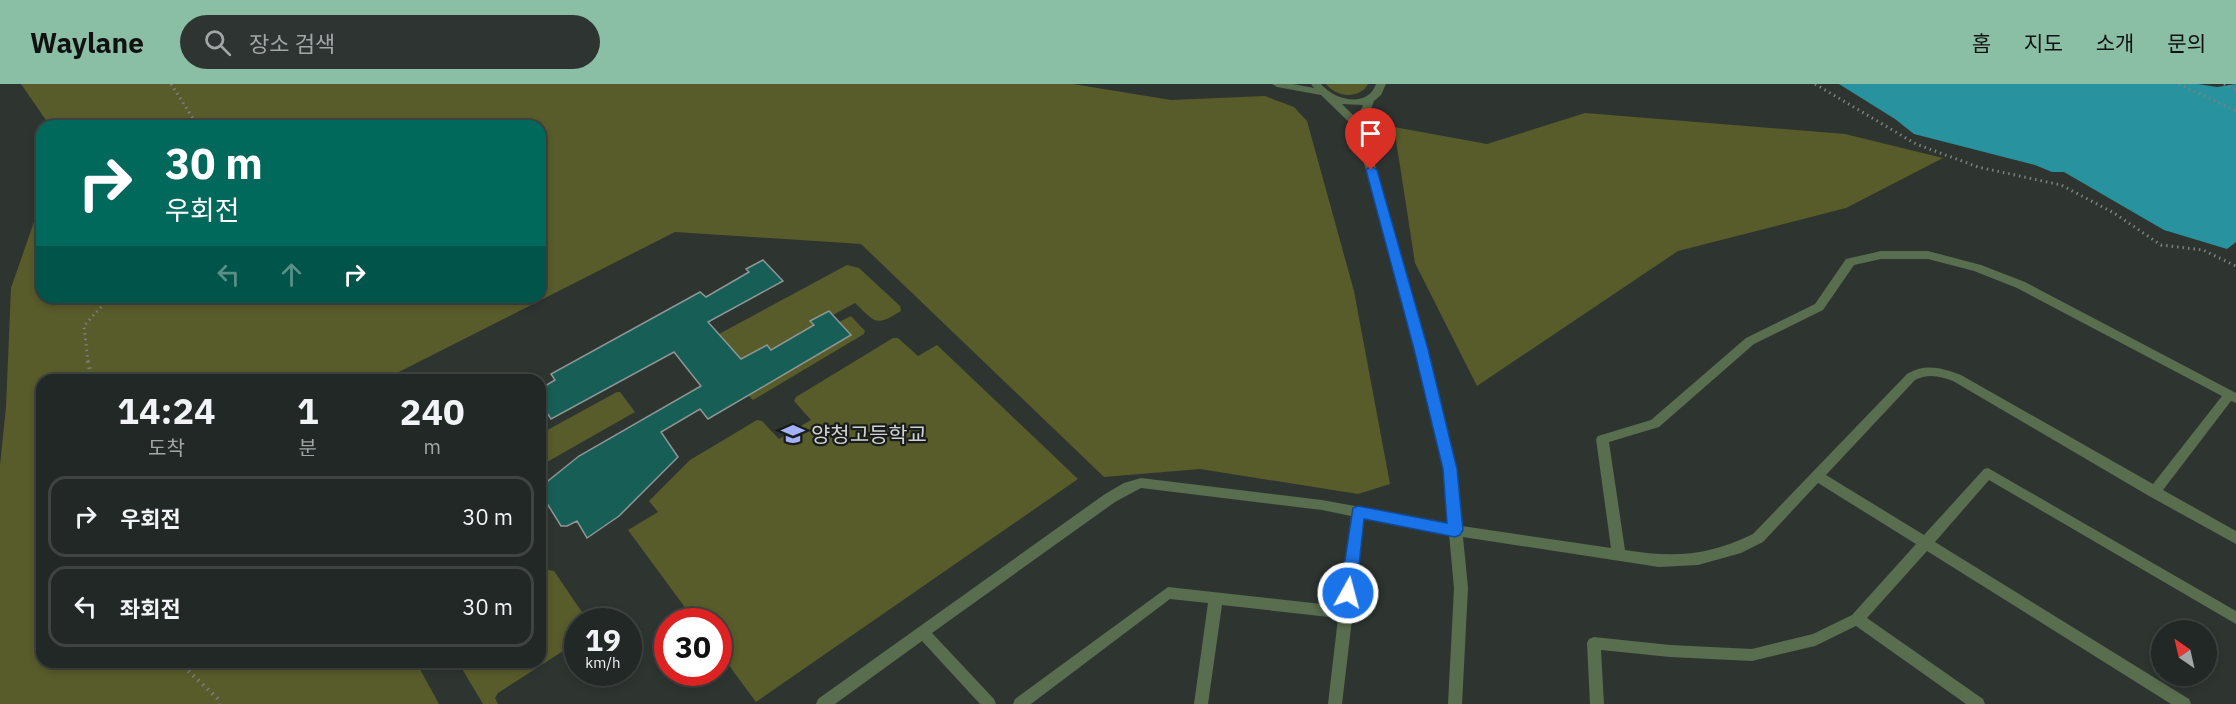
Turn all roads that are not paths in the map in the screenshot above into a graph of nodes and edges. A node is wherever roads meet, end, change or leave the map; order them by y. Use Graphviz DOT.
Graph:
graph roads {
  1 [pos="1277,84"];
  2 [pos="1381,84"];
  3 [pos="1318,88"];
  4 [pos="1331,98"];
  5 [pos="1370,99"];
  6 [pos="1359,126"];
  7 [pos="2232,396"];
  8 [pos="1818,476"];
  9 [pos="2154,492"];
  10 [pos="1358,512"];
  11 [pos="1455,530"];
  12 [pos="2236,538"];
  13 [pos="1926,543"];
  14 [pos="1619,555"];
  15 [pos="1216,598"];
  16 [pos="1346,613"];
  17 [pos="2236,618"];
  18 [pos="1857,619"];
  19 [pos="923,633"];
  20 [pos="824,704"];
  21 [pos="989,704"];
  22 [pos="1020,704"];
  23 [pos="1201,704"];
  24 [pos="1335,704"];
  25 [pos="1455,704"];
  26 [pos="1597,704"];
  27 [pos="1978,704"];
  28 [pos="2184,704"];
  1 -- 3 [label="street"];
  2 -- 5 [label="street"];
  3 -- 4 [label="street"];
  4 -- 5 [label="street"];
  4 -- 6 [label="street"];
  5 -- 6 [label="street"];
  6 -- 11 [label="street"];
  7 -- 9 [label="street"];
  7 -- 14 [label="street"];
  8 -- 9 [label="street"];
  8 -- 13 [label="street"];
  8 -- 14 [label="street"];
  9 -- 12 [label="street"];
  10 -- 11 [label="street"];
  10 -- 16 [label="street"];
  10 -- 19 [label="street"];
  11 -- 14 [label="street"];
  11 -- 25 [label="street"];
  13 -- 17 [label="street"];
  13 -- 18 [label="street"];
  13 -- 28 [label="street"];
  15 -- 16 [label="street"];
  15 -- 22 [label="street"];
  15 -- 23 [label="street"];
  16 -- 24 [label="street"];
  18 -- 26 [label="street"];
  18 -- 27 [label="street"];
  19 -- 20 [label="street"];
  19 -- 21 [label="street"];
}
